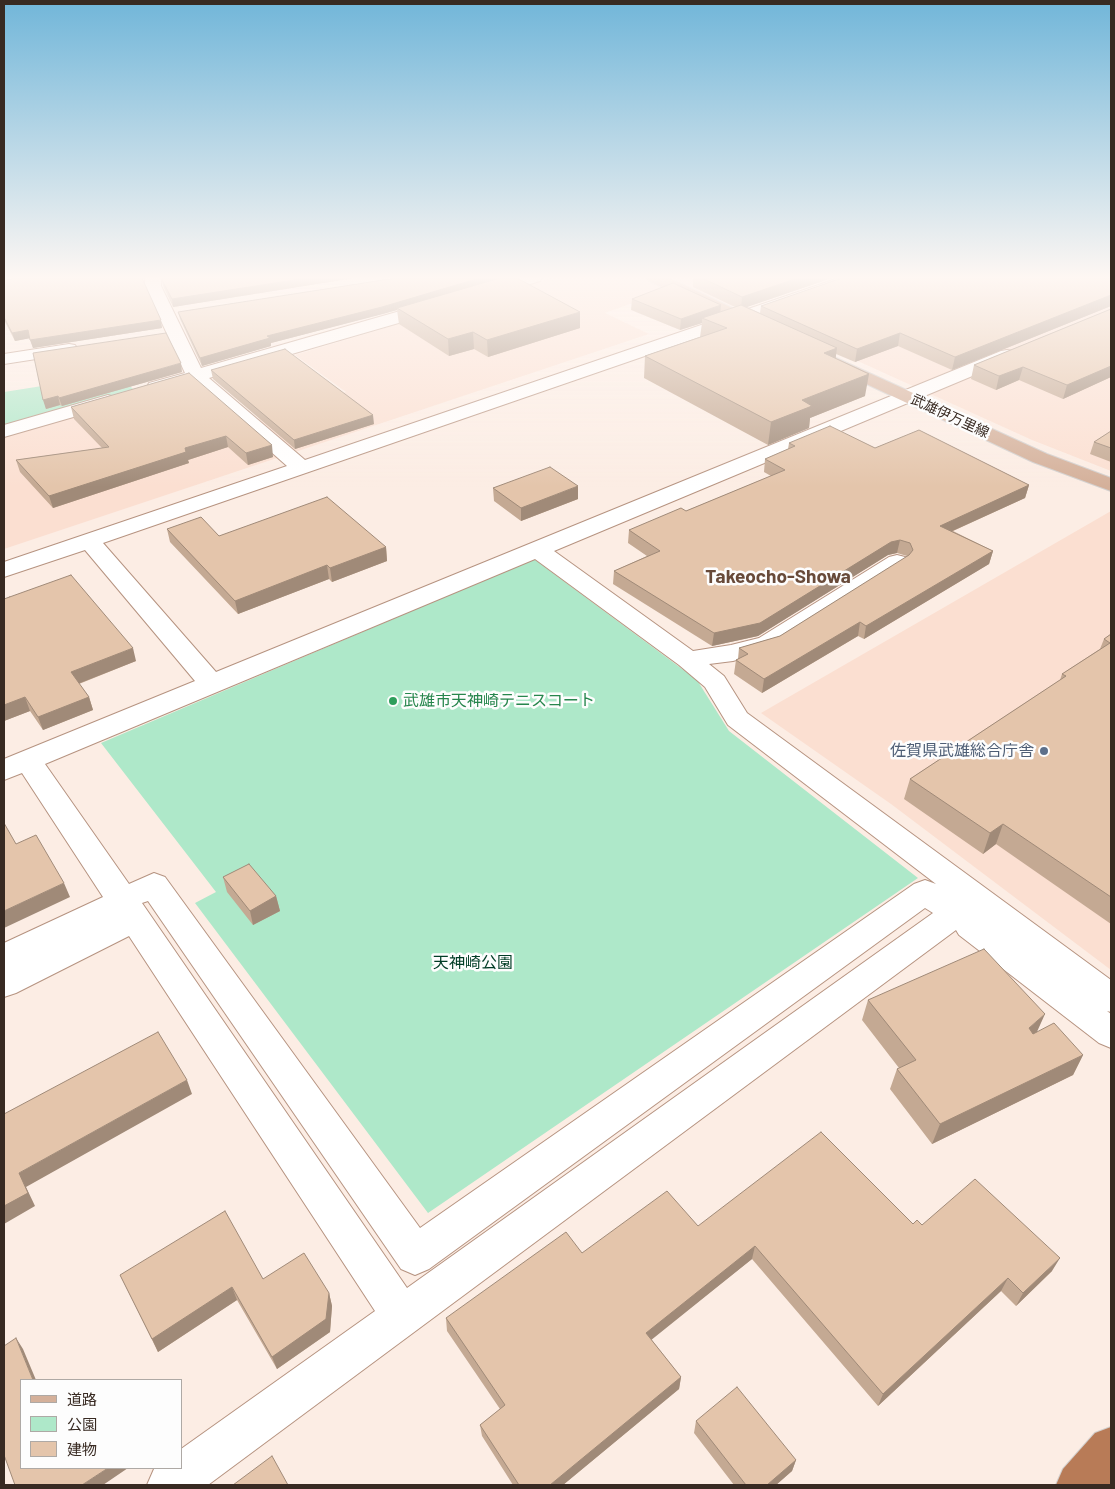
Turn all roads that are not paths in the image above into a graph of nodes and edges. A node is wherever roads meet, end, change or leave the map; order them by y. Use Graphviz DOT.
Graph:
graph roads {
  1 [pos="78,347"];
  2 [pos="182,347"];
  3 [pos="292,347"];
  4 [pos="656,347"];
  5 [pos="1023,349"];
  6 [pos="820,356"];
  7 [pos="4,358"];
  8 [pos="195,375"];
  9 [pos="908,396"];
  10 [pos="4,431"];
  11 [pos="302,468"];
  12 [pos="1111,484"];
  13 [pos="90,541"];
  14 [pos="536,549"];
  15 [pos="897,562"];
  16 [pos="4,570"];
  17 [pos="688,659"];
  18 [pos="212,684"];
  19 [pos="16,765"];
  20 [pos="940,903"];
  21 [pos="126,906"];
  22 [pos="974,912"];
  23 [pos="4,958"];
  24 [pos="4,983"];
  25 [pos="1111,998"];
  26 [pos="1111,1033"];
  27 [pos="402,1316"];
  28 [pos="1111,1449"];
  29 [pos="170,1485"];
  30 [pos="1079,1485"];
  1 -- 7 [label="street"];
  2 -- 8 [label="street"];
  3 -- 8 [label="street"];
  4 -- 11 [label="street"];
  5 -- 9 [label="street"];
  6 -- 9 [label="main road, 武雄伊万里線"];
  8 -- 10 [label="street"];
  8 -- 11 [label="street"];
  9 -- 12 [label="main road, 武雄伊万里線"];
  9 -- 14 [label="street"];
  11 -- 13 [label="street"];
  13 -- 16 [label="street"];
  13 -- 18 [label="street"];
  14 -- 17 [label="street"];
  14 -- 18 [label="street"];
  15 -- 17 [label="street"];
  17 -- 22 [label="street"];
  18 -- 19 [label="street"];
  19 -- 21 [label="street"];
  20 -- 21 [label="street"];
  21 -- 23 [label="street"];
  21 -- 24 [label="street"];
  21 -- 27 [label="street"];
  22 -- 25 [label="street"];
  22 -- 26 [label="street"];
  22 -- 27 [label="street"];
  27 -- 29 [label="street"];
  28 -- 30 [label="highway"];
}
